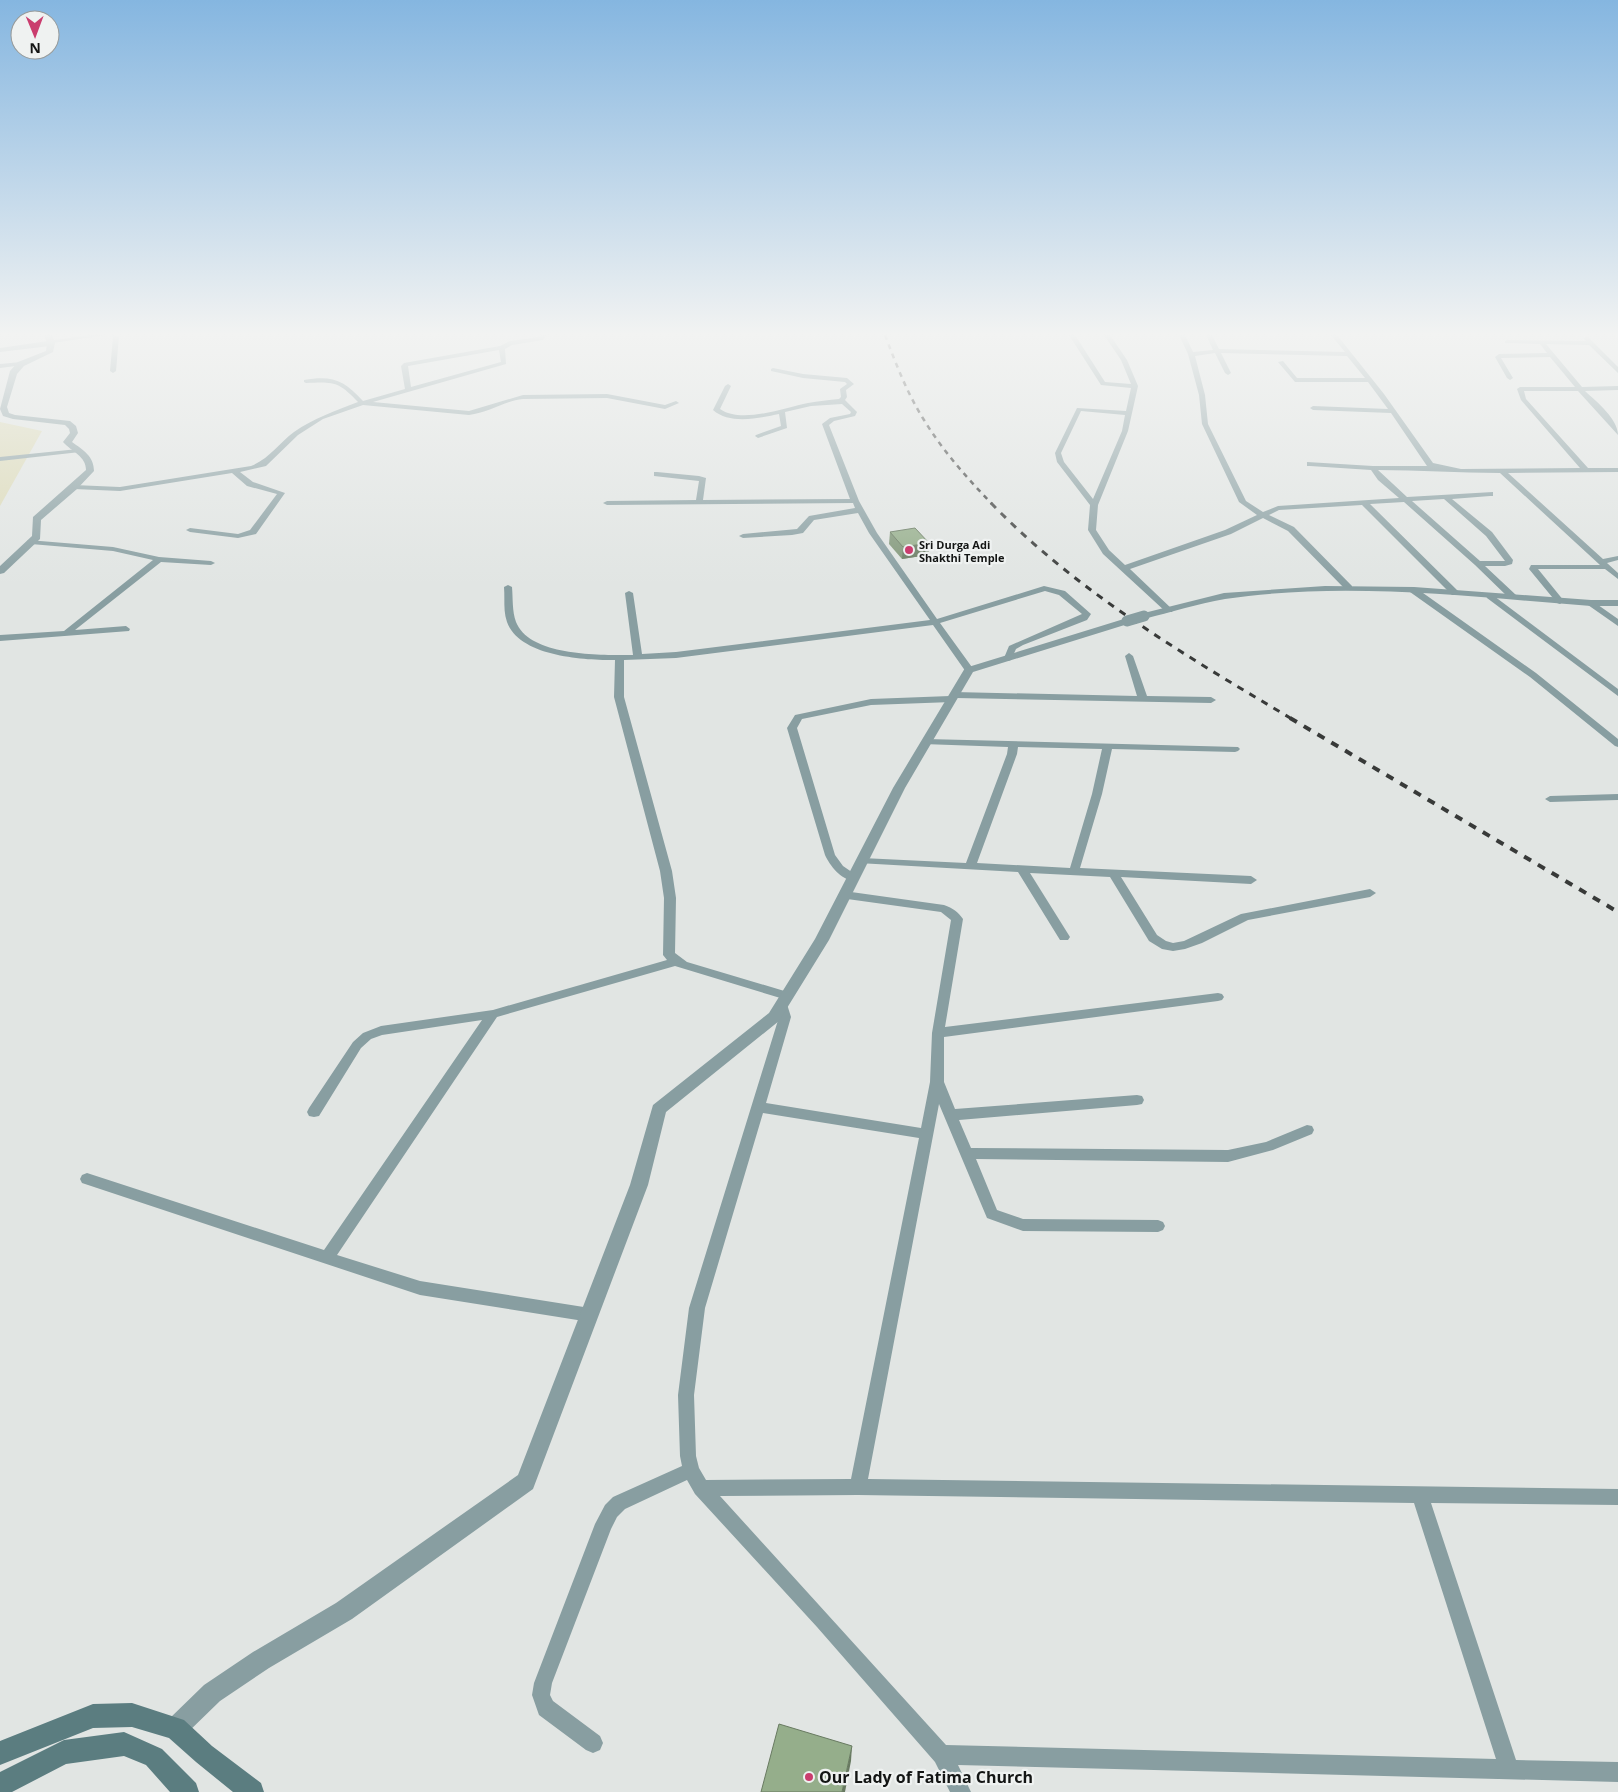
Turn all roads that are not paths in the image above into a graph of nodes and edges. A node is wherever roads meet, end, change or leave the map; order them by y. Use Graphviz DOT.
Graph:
graph roads {
  1 [pos="23,419"];
  2 [pos="320,419"];
  3 [pos="783,419"];
  4 [pos="834,419"];
  5 [pos="1074,419"];
  6 [pos="1128,419"];
  7 [pos="1204,419"];
  8 [pos="1398,419"];
  9 [pos="1541,419"];
  10 [pos="1607,419"];
  11 [pos="1618,433"];
  12 [pos="758,436"];
  13 [pos="78,451"];
  14 [pos="0,459"];
  15 [pos="1310,464"];
  16 [pos="1373,468"];
  17 [pos="1440,468"];
  18 [pos="1586,470"];
  19 [pos="1618,470"];
  20 [pos="1502,471"];
  21 [pos="235,472"];
  22 [pos="657,474"];
  23 [pos="74,487"];
  24 [pos="1490,494"];
  25 [pos="1447,498"];
  26 [pos="855,501"];
  27 [pos="1407,501"];
  28 [pos="699,502"];
  29 [pos="607,503"];
  30 [pos="1366,503"];
  31 [pos="1094,505"];
  32 [pos="860,510"];
  33 [pos="1264,516"];
  34 [pos="190,530"];
  35 [pos="743,536"];
  36 [pos="31,542"];
  37 [pos="1618,558"];
  38 [pos="159,559"];
  39 [pos="211,563"];
  40 [pos="1478,563"];
  41 [pos="1605,565"];
  42 [pos="1123,570"];
  43 [pos="0,571"];
  44 [pos="1618,577"];
  45 [pos="508,587"];
  46 [pos="1349,588"];
  47 [pos="1413,590"];
  48 [pos="629,593"];
  49 [pos="1455,593"];
  50 [pos="1490,596"];
  51 [pos="1513,597"];
  52 [pos="1560,601"];
  53 [pos="1591,603"];
  54 [pos="1618,603"];
  55 [pos="1169,610"];
  56 [pos="936,622"];
  57 [pos="1618,624"];
  58 [pos="126,629"];
  59 [pos="64,634"];
  60 [pos="0,638"];
  61 [pos="1129,656"];
  62 [pos="620,658"];
  63 [pos="638,658"];
  64 [pos="1008,658"];
  65 [pos="969,670"];
  66 [pos="1618,693"];
  67 [pos="953,697"];
  68 [pos="1143,699"];
  69 [pos="1211,700"];
  70 [pos="926,742"];
  71 [pos="1618,744"];
  72 [pos="1013,745"];
  73 [pos="1108,746"];
  74 [pos="1235,749"];
  75 [pos="1618,797"];
  76 [pos="1550,799"];
  77 [pos="862,861"];
  78 [pos="970,866"];
  79 [pos="1022,868"];
  80 [pos="1074,871"];
  81 [pos="1113,873"];
  82 [pos="853,877"];
  83 [pos="1251,880"];
  84 [pos="1370,893"];
  85 [pos="844,895"];
  86 [pos="1064,938"];
  87 [pos="677,961"];
  88 [pos="1218,998"];
  89 [pos="784,1000"];
  90 [pos="493,1014"];
  91 [pos="938,1033"];
  92 [pos="937,1082"];
  93 [pos="1137,1100"];
  94 [pos="758,1107"];
  95 [pos="314,1112"];
  96 [pos="951,1115"];
  97 [pos="1307,1130"];
  98 [pos="927,1134"];
  99 [pos="966,1153"];
  100 [pos="87,1179"];
  101 [pos="1158,1226"];
  102 [pos="327,1258"];
  103 [pos="590,1315"];
  104 [pos="691,1470"];
  105 [pos="701,1488"];
  106 [pos="858,1488"];
  107 [pos="1420,1496"];
  108 [pos="1618,1497"];
  109 [pos="176,1728"];
  110 [pos="594,1743"];
  111 [pos="0,1753"];
  112 [pos="942,1756"];
  113 [pos="1509,1770"];
  114 [pos="1618,1772"];
  115 [pos="0,1785"];
  116 [pos="187,1792"];
  117 [pos="252,1792"];
  118 [pos="962,1792"];
  1 -- 13 [label="street"];
  2 -- 21 [label="street"];
  3 -- 12 [label="street"];
  4 -- 26 [label="street"];
  5 -- 31 [label="street"];
  6 -- 31 [label="street"];
  7 -- 33 [label="street"];
  8 -- 17 [label="street"];
  9 -- 18 [label="street"];
  10 -- 11 [label="street"];
  13 -- 14 [label="street"];
  13 -- 23 [label="street"];
  15 -- 16 [label="street"];
  16 -- 17 [label="street"];
  16 -- 27 [label="street"];
  17 -- 20 [label="street"];
  18 -- 19 [label="street"];
  18 -- 20 [label="street"];
  20 -- 41 [label="street"];
  21 -- 23 [label="street"];
  21 -- 34 [label="street"];
  22 -- 28 [label="street"];
  23 -- 36 [label="street"];
  24 -- 25 [label="street"];
  25 -- 27 [label="street"];
  25 -- 40 [label="street"];
  26 -- 28 [label="street"];
  26 -- 32 [label="street"];
  27 -- 30 [label="street"];
  27 -- 40 [label="street"];
  28 -- 29 [label="street"];
  30 -- 33 [label="street"];
  30 -- 49 [label="street"];
  31 -- 42 [label="street"];
  32 -- 35 [label="street"];
  32 -- 56 [label="street"];
  33 -- 42 [label="street"];
  33 -- 46 [label="street"];
  36 -- 38 [label="street"];
  36 -- 43 [label="street"];
  37 -- 41 [label="street"];
  38 -- 39 [label="street"];
  38 -- 59 [label="street"];
  40 -- 51 [label="street"];
  41 -- 44 [label="street"];
  41 -- 52 [label="street"];
  42 -- 55 [label="street"];
  45 -- 62 [label="street"];
  46 -- 47 [label="street"];
  46 -- 55 [label="street"];
  47 -- 49 [label="street"];
  47 -- 71 [label="street"];
  48 -- 63 [label="street"];
  49 -- 50 [label="street"];
  50 -- 51 [label="street"];
  50 -- 66 [label="street"];
  51 -- 52 [label="street"];
  52 -- 53 [label="street"];
  53 -- 54 [label="street"];
  53 -- 57 [label="street"];
  55 -- 64 [label="street, bridge"];
  56 -- 63 [label="street"];
  56 -- 64 [label="street"];
  56 -- 65 [label="street"];
  58 -- 59 [label="street"];
  59 -- 60 [label="street"];
  61 -- 68 [label="street"];
  62 -- 63 [label="street"];
  62 -- 87 [label="street"];
  64 -- 65 [label="street"];
  65 -- 67 [label="street"];
  67 -- 68 [label="street"];
  67 -- 70 [label="street"];
  67 -- 82 [label="street"];
  68 -- 69 [label="street"];
  70 -- 72 [label="street"];
  70 -- 77 [label="street"];
  72 -- 73 [label="street"];
  72 -- 78 [label="street"];
  73 -- 74 [label="street"];
  73 -- 80 [label="street"];
  75 -- 76 [label="street"];
  77 -- 78 [label="street"];
  77 -- 82 [label="street"];
  78 -- 79 [label="street"];
  79 -- 80 [label="street"];
  79 -- 86 [label="street"];
  80 -- 81 [label="street"];
  81 -- 83 [label="street"];
  81 -- 84 [label="street"];
  82 -- 85 [label="street"];
  85 -- 89 [label="street"];
  85 -- 91 [label="street"];
  87 -- 89 [label="street"];
  87 -- 90 [label="street"];
  88 -- 91 [label="street"];
  89 -- 94 [label="street"];
  89 -- 103 [label="street"];
  90 -- 95 [label="street"];
  90 -- 102 [label="street"];
  91 -- 92 [label="street"];
  92 -- 96 [label="street"];
  92 -- 98 [label="street"];
  93 -- 96 [label="street"];
  94 -- 98 [label="street"];
  94 -- 104 [label="street"];
  96 -- 99 [label="street"];
  97 -- 99 [label="street"];
  98 -- 106 [label="street"];
  99 -- 101 [label="street"];
  100 -- 102 [label="street"];
  102 -- 103 [label="street"];
  103 -- 109 [label="street"];
  104 -- 105 [label="street"];
  104 -- 110 [label="street"];
  105 -- 106 [label="street"];
  105 -- 112 [label="street"];
  106 -- 107 [label="street"];
  107 -- 108 [label="street"];
  107 -- 113 [label="street"];
  109 -- 111 [label="main road"];
  109 -- 117 [label="main road"];
  112 -- 113 [label="street"];
  112 -- 118 [label="street"];
  113 -- 114 [label="street"];
  115 -- 116 [label="main road"];
}
